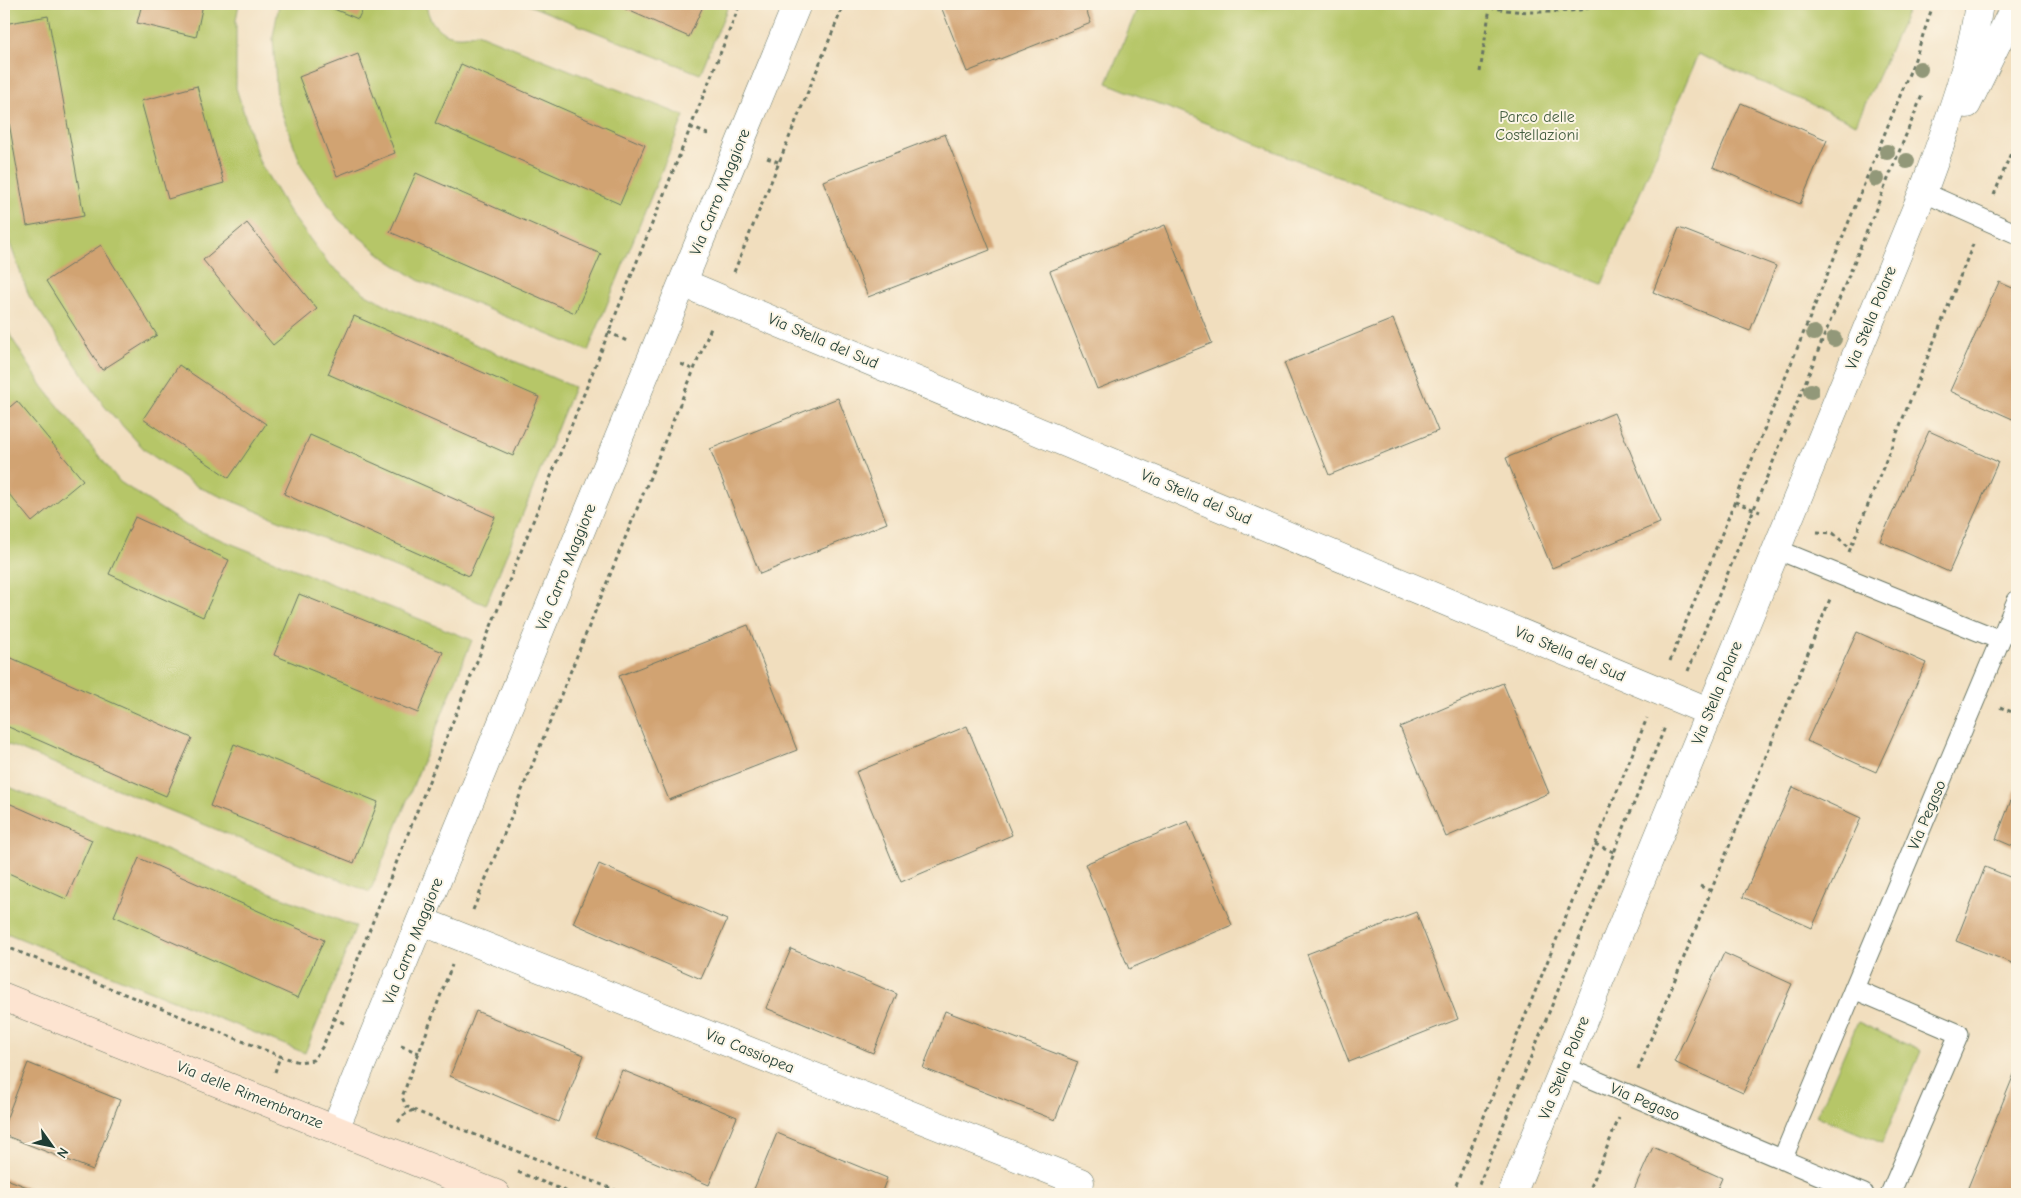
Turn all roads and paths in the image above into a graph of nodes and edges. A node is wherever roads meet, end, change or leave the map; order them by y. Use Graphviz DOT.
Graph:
graph roads {
  1 [pos="740,4"];
  2 [pos="797,4"];
  3 [pos="844,4"];
  4 [pos="1483,4"];
  5 [pos="1601,4"];
  6 [pos="1931,4"];
  7 [pos="1979,4"];
  8 [pos="2016,4"];
  9 [pos="1490,7"];
  10 [pos="1480,72"];
  11 [pos="1924,90"];
  12 [pos="2017,138"];
  13 [pos="1922,192"];
  14 [pos="1984,219"];
  15 [pos="2017,234"];
  16 [pos="683,283"];
  17 [pos="723,299"];
  18 [pos="1735,502"];
  19 [pos="1754,510"];
  20 [pos="1761,513"];
  21 [pos="1808,532"];
  22 [pos="1850,548"];
  23 [pos="1776,549"];
  24 [pos="1840,574"];
  25 [pos="2017,600"];
  26 [pos="2000,640"];
  27 [pos="1667,694"];
  28 [pos="1710,712"];
  29 [pos="1595,844"];
  30 [pos="1614,852"];
  31 [pos="1621,855"];
  32 [pos="1700,886"];
  33 [pos="1711,891"];
  34 [pos="421,921"];
  35 [pos="462,937"];
  36 [pos="4,946"];
  37 [pos="1854,989"];
  38 [pos="4,997"];
  39 [pos="1564,1067"];
  40 [pos="1628,1095"];
  41 [pos="414,1110"];
  42 [pos="335,1129"];
  43 [pos="387,1150"];
  44 [pos="1782,1160"];
  45 [pos="1080,1182"];
  46 [pos="1456,1185"];
  47 [pos="1476,1192"];
  48 [pos="496,1194"];
  49 [pos="625,1194"];
  50 [pos="1512,1194"];
  51 [pos="1588,1194"];
  52 [pos="1864,1194"];
  53 [pos="1890,1194"];
  1 -- 36 [label="path"];
  2 -- 16 [label="street, Via Carro Maggiore"];
  3 -- 17 [label="path"];
  4 -- 9 [label="path"];
  5 -- 9 [label="path"];
  6 -- 18 [label="path"];
  7 -- 13 [label="street, Via Stella Polare"];
  8 -- 13 [label="street, Via Stella Polare"];
  9 -- 10 [label="path"];
  11 -- 19 [label="path"];
  12 -- 14 [label="path"];
  13 -- 14 [label="lane"];
  13 -- 23 [label="street, Via Stella Polare"];
  14 -- 15 [label="lane"];
  14 -- 22 [label="path"];
  16 -- 17 [label="street, Via Stella del Sud"];
  16 -- 34 [label="street, Via Carro Maggiore"];
  17 -- 27 [label="street, Via Stella del Sud"];
  17 -- 35 [label="path"];
  18 -- 19 [label="path"];
  18 -- 27 [label="path"];
  19 -- 20 [label="path"];
  19 -- 27 [label="path"];
  21 -- 22 [label="path"];
  22 -- 24 [label="path"];
  23 -- 24 [label="lane"];
  23 -- 28 [label="street, Via Stella Polare"];
  24 -- 26 [label="lane"];
  24 -- 33 [label="path"];
  25 -- 26 [label="lane, Via Pegaso"];
  26 -- 37 [label="lane, Via Pegaso"];
  27 -- 28 [label="street, Via Stella del Sud"];
  27 -- 29 [label="path"];
  27 -- 30 [label="path"];
  28 -- 39 [label="street, Via Stella Polare"];
  29 -- 30 [label="path"];
  29 -- 46 [label="path"];
  30 -- 31 [label="path"];
  30 -- 47 [label="path"];
  32 -- 33 [label="path"];
  33 -- 40 [label="path"];
  34 -- 35 [label="street, Via Cassiopea"];
  34 -- 42 [label="street, Via Carro Maggiore"];
  35 -- 41 [label="path"];
  35 -- 45 [label="street, Via Cassiopea"];
  37 -- 44 [label="lane, Via Pegaso"];
  37 -- 53 [label="lane"];
  38 -- 42 [label="street, Via delle Rimembranze"];
  39 -- 40 [label="lane, Via Pegaso"];
  39 -- 50 [label="street, Via Stella Polare"];
  40 -- 44 [label="lane, Via Pegaso"];
  40 -- 51 [label="path"];
  41 -- 43 [label="path"];
  41 -- 49 [label="path"];
  42 -- 43 [label="street, Via delle Rimembranze"];
  43 -- 48 [label="street, Via delle Rimembranze"];
  44 -- 52 [label="lane, Via Pegaso"];
}
